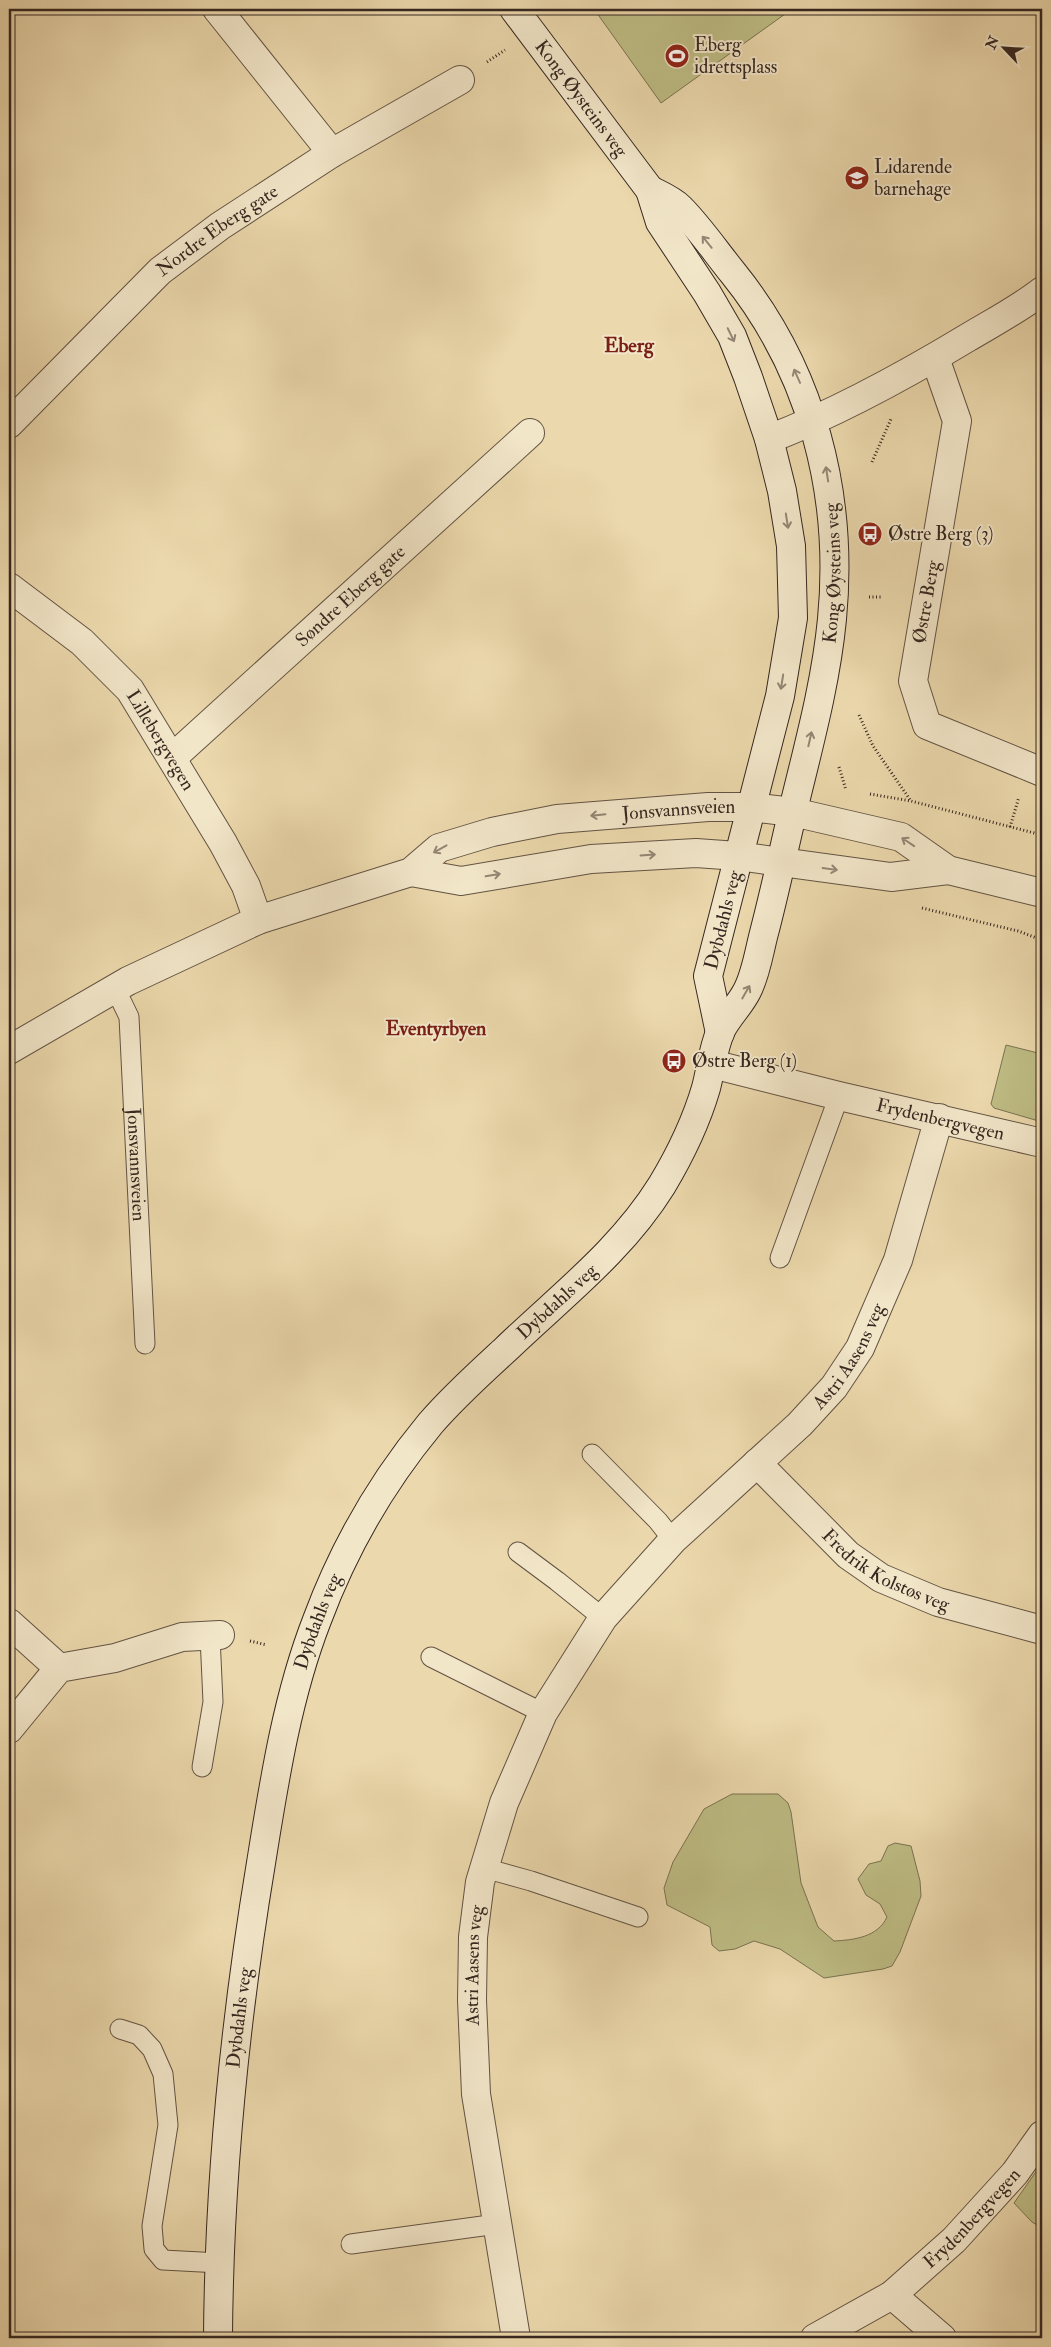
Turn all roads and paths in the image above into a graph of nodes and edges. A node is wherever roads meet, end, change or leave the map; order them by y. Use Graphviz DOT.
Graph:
graph roads {
  1 [pos="217,9"];
  2 [pos="514,9"];
  3 [pos="460,80"];
  4 [pos="332,153"];
  5 [pos="650,190"];
  6 [pos="1039,301"];
  7 [pos="935,358"];
  8 [pos="814,422"];
  9 [pos="9,424"];
  10 [pos="530,433"];
  11 [pos="770,439"];
  12 [pos="12,594"];
  13 [pos="869,597"];
  14 [pos="884,597"];
  15 [pos="859,715"];
  16 [pos="172,758"];
  17 [pos="1042,772"];
  18 [pos="1027,795"];
  19 [pos="904,800"];
  20 [pos="911,802"];
  21 [pos="751,807"];
  22 [pos="793,812"];
  23 [pos="1010,827"];
  24 [pos="1042,835"];
  25 [pos="738,856"];
  26 [pos="782,861"];
  27 [pos="948,870"];
  28 [pos="411,872"];
  29 [pos="1042,894"];
  30 [pos="915,906"];
  31 [pos="258,920"];
  32 [pos="1042,940"];
  33 [pos="115,988"];
  34 [pos="720,1033"];
  35 [pos="9,1050"];
  36 [pos="712,1064"];
  37 [pos="839,1096"];
  38 [pos="939,1118"];
  39 [pos="1042,1143"];
  40 [pos="780,1258"];
  41 [pos="145,1344"];
  42 [pos="592,1454"];
  43 [pos="757,1463"];
  44 [pos="673,1540"];
  45 [pos="518,1552"];
  46 [pos="603,1618"];
  47 [pos="9,1624"];
  48 [pos="1042,1630"];
  49 [pos="215,1636"];
  50 [pos="431,1657"];
  51 [pos="59,1668"];
  52 [pos="543,1714"];
  53 [pos="9,1729"];
  54 [pos="202,1767"];
  55 [pos="484,1868"];
  56 [pos="638,1917"];
  57 [pos="120,2029"];
  58 [pos="1042,2135"];
  59 [pos="497,2224"];
  60 [pos="351,2244"];
  61 [pos="220,2263"];
  62 [pos="892,2295"];
  63 [pos="218,2338"];
  64 [pos="516,2338"];
  65 [pos="815,2338"];
  66 [pos="942,2338"];
  1 -- 4 [label="street"];
  2 -- 5 [label="street, Kong Øysteins veg"];
  3 -- 4 [label="street, Nordre Eberg gate"];
  4 -- 9 [label="street, Nordre Eberg gate"];
  8 -- 5 [label="street, Kong Øysteins veg, one-way"];
  5 -- 11 [label="street, Kong Øysteins veg, one-way"];
  6 -- 7 [label="street"];
  7 -- 8 [label="street"];
  7 -- 17 [label="street, Østre Berg"];
  8 -- 11 [label="street"];
  22 -- 8 [label="street, Kong Øysteins veg, one-way"];
  10 -- 16 [label="street, Søndre Eberg gate"];
  11 -- 21 [label="street, Kong Øysteins veg, one-way"];
  12 -- 16 [label="street, Lillebergvegen"];
  13 -- 14 [label="path"];
  15 -- 20 [label="path"];
  16 -- 31 [label="street, Lillebergvegen"];
  18 -- 23 [label="path"];
  19 -- 20 [label="path"];
  20 -- 23 [label="path"];
  21 -- 22 [label="street, Jonsvannsveien"];
  21 -- 25 [label="street, Dybdahls veg"];
  21 -- 28 [label="street, Jonsvannsveien, one-way"];
  22 -- 26 [label="street, Kong Øysteins veg"];
  27 -- 22 [label="street, Jonsvannsveien, one-way"];
  23 -- 24 [label="path"];
  25 -- 26 [label="street, Jonsvannsveien"];
  28 -- 25 [label="street, Jonsvannsveien, one-way"];
  25 -- 34 [label="street, Dybdahls veg"];
  26 -- 27 [label="street, Jonsvannsveien, one-way"];
  34 -- 26 [label="street, Dybdahls veg, one-way"];
  27 -- 29 [label="street, Jonsvannsveien"];
  28 -- 31 [label="street, Jonsvannsveien"];
  30 -- 32 [label="path"];
  31 -- 33 [label="street, Jonsvannsveien"];
  33 -- 35 [label="street, Jonsvannsveien"];
  33 -- 41 [label="lane, Jonsvannsveien"];
  34 -- 36 [label="street, Dybdahls veg"];
  36 -- 37 [label="street, Frydenbergvegen"];
  36 -- 61 [label="street, Dybdahls veg"];
  37 -- 38 [label="street, Frydenbergvegen"];
  37 -- 40 [label="lane"];
  38 -- 39 [label="street, Frydenbergvegen"];
  38 -- 43 [label="street, Astri Aasens veg"];
  42 -- 44 [label="lane"];
  43 -- 44 [label="street, Astri Aasens veg"];
  43 -- 48 [label="street, Fredrik Kolstøs veg"];
  44 -- 46 [label="street, Astri Aasens veg"];
  45 -- 46 [label="lane"];
  46 -- 52 [label="street, Astri Aasens veg"];
  47 -- 51 [label="street"];
  49 -- 51 [label="street"];
  49 -- 54 [label="lane"];
  50 -- 52 [label="lane"];
  51 -- 53 [label="street"];
  52 -- 55 [label="street, Astri Aasens veg"];
  55 -- 56 [label="lane"];
  55 -- 59 [label="street, Astri Aasens veg"];
  57 -- 61 [label="lane"];
  58 -- 62 [label="street, Frydenbergvegen"];
  59 -- 60 [label="lane"];
  59 -- 64 [label="street, Astri Aasens veg"];
  61 -- 63 [label="street, Dybdahls veg"];
  62 -- 65 [label="street, Frydenbergvegen"];
  62 -- 66 [label="street"];
}
